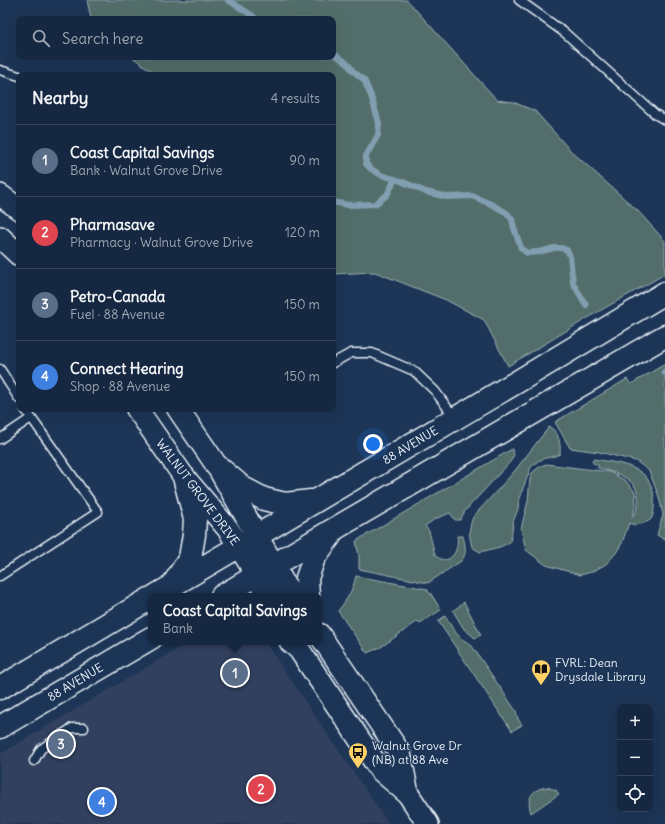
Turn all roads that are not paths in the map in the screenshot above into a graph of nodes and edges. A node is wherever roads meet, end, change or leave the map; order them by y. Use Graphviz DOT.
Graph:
graph roads {
  1 [pos="519,0"];
  2 [pos="0,70"];
  3 [pos="16,75"];
  4 [pos="665,120"];
  5 [pos="0,195"];
  6 [pos="16,207"];
  7 [pos="0,237"];
  8 [pos="16,252"];
  9 [pos="665,293"];
  10 [pos="665,336"];
  11 [pos="336,362"];
  12 [pos="0,369"];
  13 [pos="16,394"];
  14 [pos="27,412"];
  15 [pos="139,412"];
  16 [pos="180,412"];
  17 [pos="31,418"];
  18 [pos="455,419"];
  19 [pos="0,439"];
  20 [pos="217,466"];
  21 [pos="184,476"];
  22 [pos="316,501"];
  23 [pos="336,528"];
  24 [pos="248,541"];
  25 [pos="265,570"];
  26 [pos="0,576"];
  27 [pos="164,591"];
  28 [pos="227,593"];
  29 [pos="269,593"];
  30 [pos="290,593"];
  31 [pos="308,593"];
  32 [pos="148,600"];
  33 [pos="322,638"];
  34 [pos="148,640"];
  35 [pos="295,645"];
  36 [pos="0,688"];
  37 [pos="0,727"];
  38 [pos="84,728"];
  39 [pos="34,762"];
  40 [pos="408,794"];
  41 [pos="428,824"];
  1 -- 4 [label="lane"];
  2 -- 3 [label="lane"];
  5 -- 6 [label="street"];
  7 -- 8 [label="street"];
  9 -- 18 [label="main road, 88 AVENUE"];
  10 -- 23 [label="main road"];
  11 -- 18 [label="lane"];
  12 -- 13 [label="lane"];
  14 -- 17 [label="lane"];
  15 -- 21 [label="street, WALNUT GROVE DRIVE"];
  16 -- 20 [label="street, WALNUT GROVE DRIVE"];
  17 -- 19 [label="lane"];
  17 -- 26 [label="lane"];
  18 -- 22 [label="main road, 88 AVENUE"];
  20 -- 22 [label="main road"];
  20 -- 24 [label="street, WALNUT GROVE DRIVE"];
  21 -- 24 [label="street, WALNUT GROVE DRIVE"];
  21 -- 27 [label="main road"];
  22 -- 24 [label="main road, 88 AVENUE"];
  23 -- 25 [label="main road"];
  23 -- 31 [label="main road"];
  24 -- 25 [label="street, WALNUT GROVE DRIVE"];
  24 -- 27 [label="main road, 88 AVENUE"];
  25 -- 28 [label="main road"];
  25 -- 29 [label="street, WALNUT GROVE DRIVE"];
  25 -- 30 [label="street, WALNUT GROVE DRIVE"];
  32 -- 36 [label="main road"];
  33 -- 40 [label="street"];
  34 -- 37 [label="main road, 88 AVENUE"];
  35 -- 40 [label="street"];
  38 -- 39 [label="lane"];
  40 -- 41 [label="street"];
}
